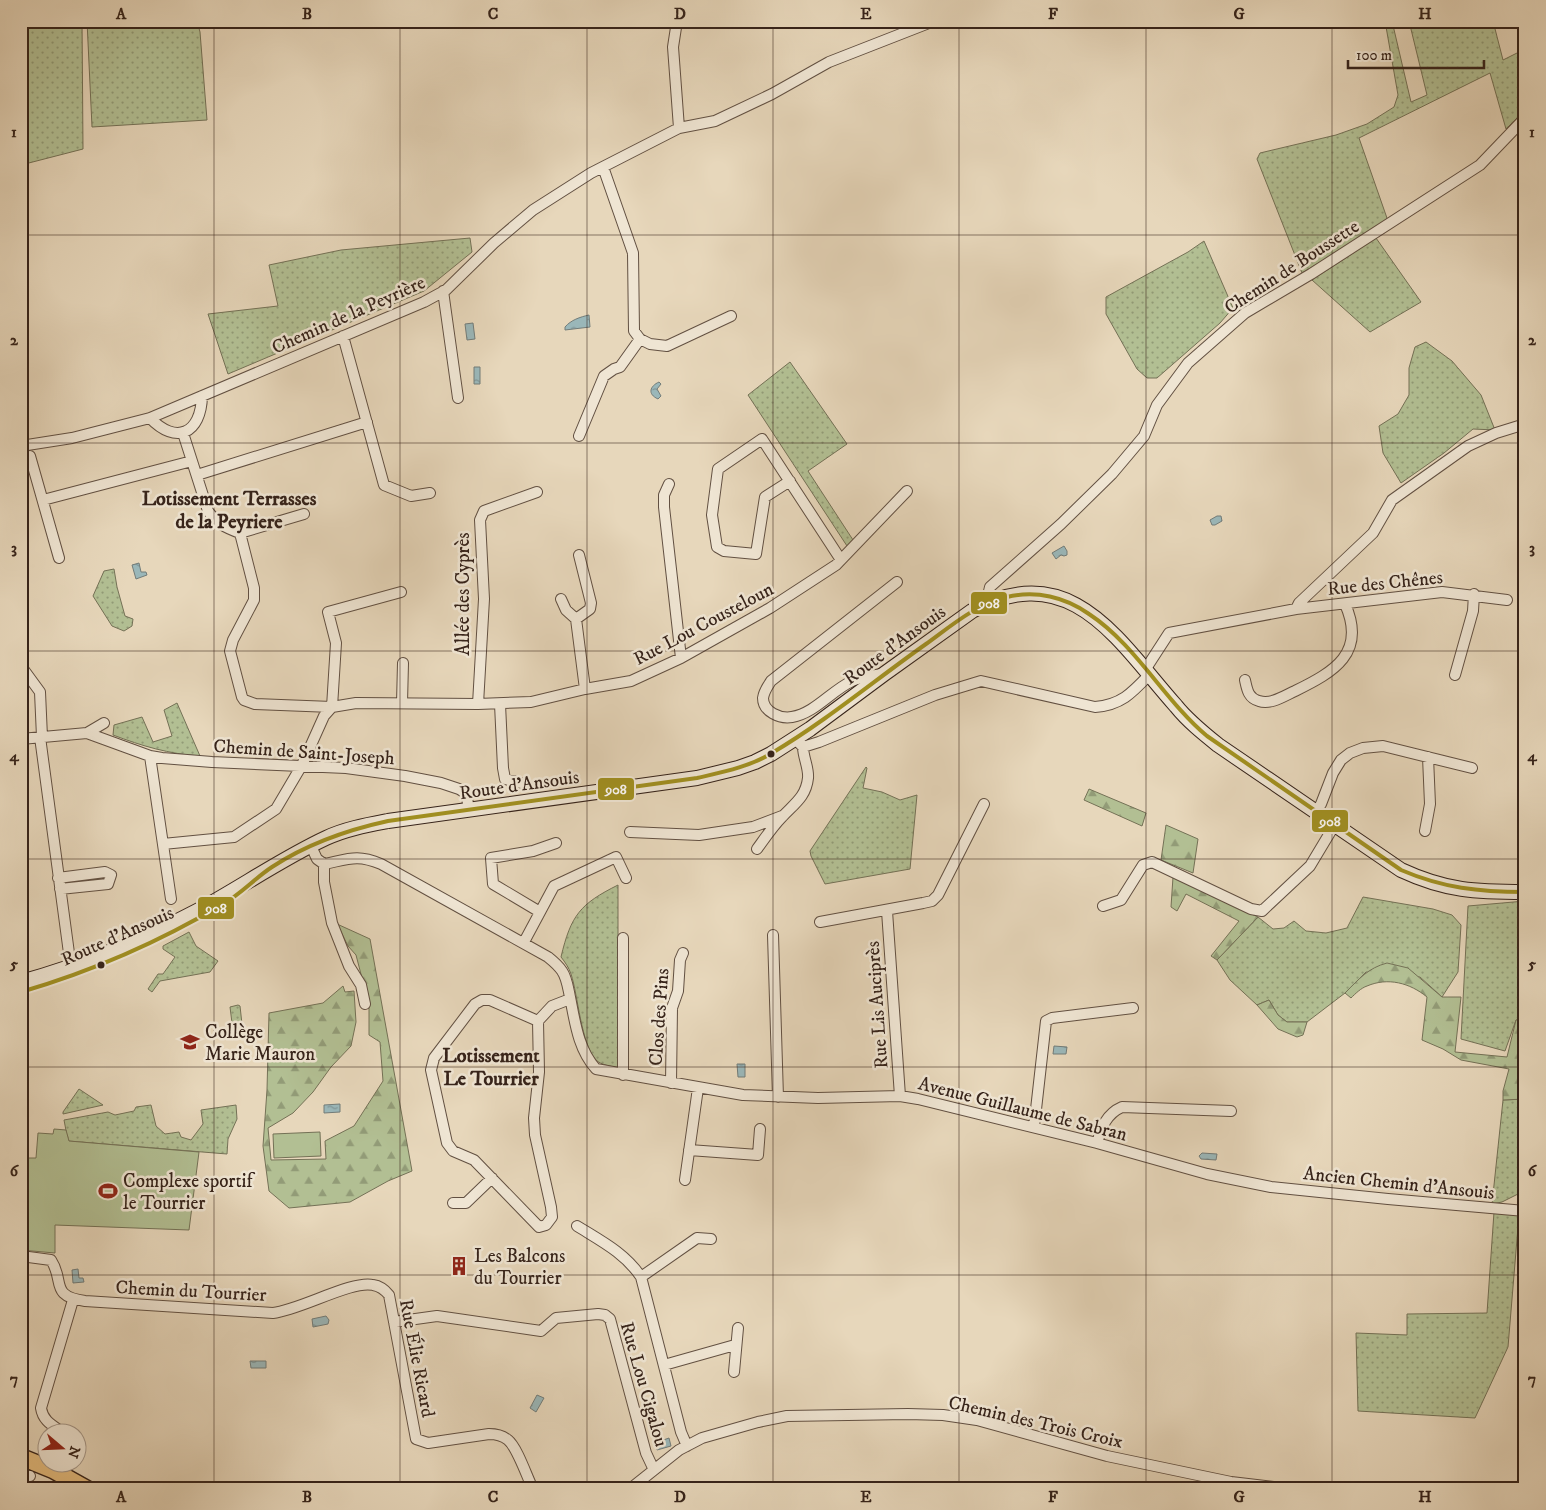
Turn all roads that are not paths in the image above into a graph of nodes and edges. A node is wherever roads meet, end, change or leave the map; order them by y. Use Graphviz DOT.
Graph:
graph roads {
  1 [pos="677,21"];
  2 [pos="934,21"];
  3 [pos="1525,118"];
  4 [pos="679,128"];
  5 [pos="603,167"];
  6 [pos="443,291"];
  7 [pos="731,316"];
  8 [pos="343,336"];
  9 [pos="640,339"];
  10 [pos="202,396"];
  11 [pos="458,398"];
  12 [pos="150,418"];
  13 [pos="367,422"];
  14 [pos="1525,424"];
  15 [pos="183,433"];
  16 [pos="579,436"];
  17 [pos="21,446"];
  18 [pos="30,456"];
  19 [pos="192,461"];
  20 [pos="197,475"];
  21 [pos="790,482"];
  22 [pos="669,484"];
  23 [pos="907,491"];
  24 [pos="430,492"];
  25 [pos="537,492"];
  26 [pos="43,500"];
  27 [pos="304,514"];
  28 [pos="240,533"];
  29 [pos="580,555"];
  30 [pos="59,558"];
  31 [pos="841,560"];
  32 [pos="897,582"];
  33 [pos="401,592"];
  34 [pos="1474,594"];
  35 [pos="561,599"];
  36 [pos="1507,600"];
  37 [pos="986,604"];
  38 [pos="1345,604"];
  39 [pos="1296,609"];
  40 [pos="576,619"];
  41 [pos="681,658"];
  42 [pos="403,663"];
  43 [pos="21,666"];
  44 [pos="1147,673"];
  45 [pos="884,674"];
  46 [pos="1455,675"];
  47 [pos="1245,680"];
  48 [pos="585,689"];
  49 [pos="402,703"];
  50 [pos="478,704"];
  51 [pos="500,704"];
  52 [pos="332,707"];
  53 [pos="104,723"];
  54 [pos="87,733"];
  55 [pos="41,737"];
  56 [pos="21,739"];
  57 [pos="799,743"];
  58 [pos="150,756"];
  59 [pos="1428,756"];
  60 [pos="302,765"];
  61 [pos="1472,768"];
  62 [pos="521,783"];
  63 [pos="984,804"];
  64 [pos="469,810"];
  65 [pos="1315,813"];
  66 [pos="782,816"];
  67 [pos="1334,826"];
  68 [pos="630,832"];
  69 [pos="1425,832"];
  70 [pos="556,843"];
  71 [pos="164,844"];
  72 [pos="311,846"];
  73 [pos="758,848"];
  74 [pos="324,864"];
  75 [pos="626,878"];
  76 [pos="1525,892"];
  77 [pos="171,898"];
  78 [pos="1102,906"];
  79 [pos="887,911"];
  80 [pos="540,912"];
  81 [pos="820,922"];
  82 [pos="773,935"];
  83 [pos="623,938"];
  84 [pos="524,942"];
  85 [pos="128,950"];
  86 [pos="683,953"];
  87 [pos="70,968"];
  88 [pos="21,982"];
  89 [pos="21,992"];
  90 [pos="570,999"];
  91 [pos="365,1004"];
  92 [pos="1133,1008"];
  93 [pos="538,1021"];
  94 [pos="622,1075"];
  95 [pos="671,1083"];
  96 [pos="698,1088"];
  97 [pos="900,1096"];
  98 [pos="778,1097"];
  99 [pos="1230,1111"];
  100 [pos="1034,1127"];
  101 [pos="760,1129"];
  102 [pos="1097,1143"];
  103 [pos="689,1150"];
  104 [pos="492,1178"];
  105 [pos="685,1180"];
  106 [pos="1270,1187"];
  107 [pos="453,1203"];
  108 [pos="1525,1211"];
  109 [pos="577,1226"];
  110 [pos="711,1239"];
  111 [pos="21,1256"];
  112 [pos="641,1277"];
  113 [pos="380,1287"];
  114 [pos="73,1300"];
  115 [pos="394,1322"];
  116 [pos="738,1328"];
  117 [pos="736,1345"];
  118 [pos="664,1365"];
  119 [pos="734,1372"];
  120 [pos="48,1422"];
  121 [pos="687,1446"];
  122 [pos="21,1457"];
  123 [pos="654,1470"];
  124 [pos="75,1485"];
  125 [pos="87,1489"];
  126 [pos="533,1489"];
  127 [pos="630,1489"];
  128 [pos="1290,1489"];
  1 -- 4 [label="street"];
  2 -- 4 [label="street"];
  3 -- 37 [label="street, Chemin de Boussette"];
  4 -- 5 [label="street, Chemin de la Peyrière"];
  5 -- 6 [label="street, Chemin de la Peyrière"];
  5 -- 9 [label="street"];
  6 -- 8 [label="street, Chemin de la Peyrière"];
  6 -- 11 [label="street"];
  7 -- 9 [label="street"];
  8 -- 10 [label="street, Chemin de la Peyrière"];
  8 -- 13 [label="street"];
  9 -- 16 [label="street"];
  10 -- 12 [label="street, Chemin de la Peyrière"];
  10 -- 15 [label="street"];
  12 -- 15 [label="street"];
  12 -- 17 [label="street, Chemin de la Peyrière"];
  13 -- 20 [label="street"];
  13 -- 24 [label="street"];
  14 -- 39 [label="street"];
  15 -- 19 [label="street"];
  18 -- 26 [label="street"];
  19 -- 20 [label="street"];
  19 -- 26 [label="street"];
  20 -- 28 [label="street"];
  21 -- 21 [label="street"];
  21 -- 31 [label="street"];
  22 -- 41 [label="street"];
  23 -- 31 [label="street, Rue Lou Cousteloun"];
  25 -- 50 [label="street, Allée des Cyprès"];
  26 -- 30 [label="street"];
  27 -- 28 [label="street"];
  28 -- 52 [label="street, Rue Lou Cousteloun"];
  29 -- 40 [label="street"];
  31 -- 41 [label="street, Rue Lou Cousteloun"];
  32 -- 45 [label="street"];
  33 -- 52 [label="street"];
  34 -- 36 [label="street, Rue des Chênes"];
  34 -- 38 [label="street, Rue des Chênes"];
  34 -- 46 [label="street"];
  35 -- 40 [label="street"];
  37 -- 44 [label="street, Route d'Ansouis"];
  37 -- 45 [label="street, Route d'Ansouis"];
  38 -- 39 [label="street, Rue des Chênes"];
  38 -- 47 [label="street"];
  39 -- 44 [label="street, Rue des Chênes"];
  40 -- 48 [label="street"];
  41 -- 48 [label="street, Rue Lou Cousteloun"];
  42 -- 49 [label="street"];
  43 -- 55 [label="street"];
  44 -- 57 [label="street, Rue des Chênes"];
  44 -- 65 [label="street, Route d'Ansouis"];
  45 -- 57 [label="street, Route d'Ansouis"];
  48 -- 51 [label="street, Rue Lou Cousteloun"];
  49 -- 50 [label="street, Rue Lou Cousteloun"];
  49 -- 52 [label="street, Rue Lou Cousteloun"];
  50 -- 51 [label="street, Rue Lou Cousteloun"];
  51 -- 62 [label="street"];
  52 -- 60 [label="street"];
  53 -- 54 [label="street"];
  54 -- 55 [label="street"];
  54 -- 58 [label="street, Chemin de Saint-Joseph"];
  55 -- 56 [label="street"];
  55 -- 87 [label="street"];
  57 -- 64 [label="street, Route d'Ansouis"];
  57 -- 66 [label="street"];
  58 -- 60 [label="street, Chemin de Saint-Joseph"];
  58 -- 71 [label="street"];
  59 -- 61 [label="street"];
  59 -- 65 [label="street"];
  59 -- 69 [label="street"];
  60 -- 64 [label="street, Chemin de Saint-Joseph"];
  60 -- 71 [label="street"];
  63 -- 79 [label="street"];
  64 -- 72 [label="street, Route d'Ansouis"];
  65 -- 67 [label="street, Route d'Ansouis"];
  66 -- 68 [label="street"];
  66 -- 73 [label="street"];
  67 -- 76 [label="street, Route d'Ansouis"];
  67 -- 78 [label="street"];
  70 -- 80 [label="street"];
  71 -- 77 [label="street"];
  72 -- 74 [label="street"];
  72 -- 85 [label="street, Route d'Ansouis"];
  74 -- 84 [label="street, Avenue Guillaume de Sabran"];
  74 -- 91 [label="street"];
  75 -- 80 [label="street"];
  79 -- 81 [label="street"];
  79 -- 97 [label="street, Rue Lis Auciprès"];
  80 -- 84 [label="street"];
  82 -- 98 [label="street"];
  83 -- 94 [label="street"];
  84 -- 90 [label="street, Avenue Guillaume de Sabran"];
  85 -- 87 [label="street, Route d'Ansouis"];
  85 -- 89 [label="street, Route d'Ansouis"];
  86 -- 95 [label="street, Clos des Pins"];
  87 -- 88 [label="street, Route d'Ansouis"];
  90 -- 93 [label="street"];
  90 -- 94 [label="street, Avenue Guillaume de Sabran"];
  92 -- 100 [label="street"];
  93 -- 104 [label="street"];
  93 -- 104 [label="street"];
  94 -- 95 [label="street, Avenue Guillaume de Sabran"];
  95 -- 96 [label="street, Avenue Guillaume de Sabran"];
  96 -- 98 [label="street, Avenue Guillaume de Sabran"];
  96 -- 103 [label="street"];
  97 -- 98 [label="street, Avenue Guillaume de Sabran"];
  97 -- 100 [label="street, Avenue Guillaume de Sabran"];
  99 -- 102 [label="street"];
  100 -- 102 [label="street, Avenue Guillaume de Sabran"];
  101 -- 103 [label="street"];
  102 -- 106 [label="street, Avenue Guillaume de Sabran"];
  103 -- 105 [label="street"];
  104 -- 107 [label="street"];
  106 -- 108 [label="street, Ancien Chemin d'Ansouis"];
  109 -- 112 [label="street"];
  110 -- 112 [label="street"];
  111 -- 114 [label="street"];
  112 -- 118 [label="street"];
  113 -- 114 [label="street, Chemin du Tourrier"];
  113 -- 115 [label="street, Rue Élie Ricard"];
  114 -- 120 [label="street"];
  115 -- 123 [label="street, Rue Lou Cigalou"];
  115 -- 126 [label="street, Rue Élie Ricard"];
  116 -- 117 [label="street"];
  117 -- 118 [label="street"];
  117 -- 119 [label="street"];
  118 -- 121 [label="street"];
  121 -- 123 [label="street, Chemin des Trois Croix"];
  121 -- 128 [label="street, Chemin des Trois Croix"];
  122 -- 124 [label="main road"];
  123 -- 127 [label="street, Chemin des Trois Croix"];
  124 -- 125 [label="main road"];
}
